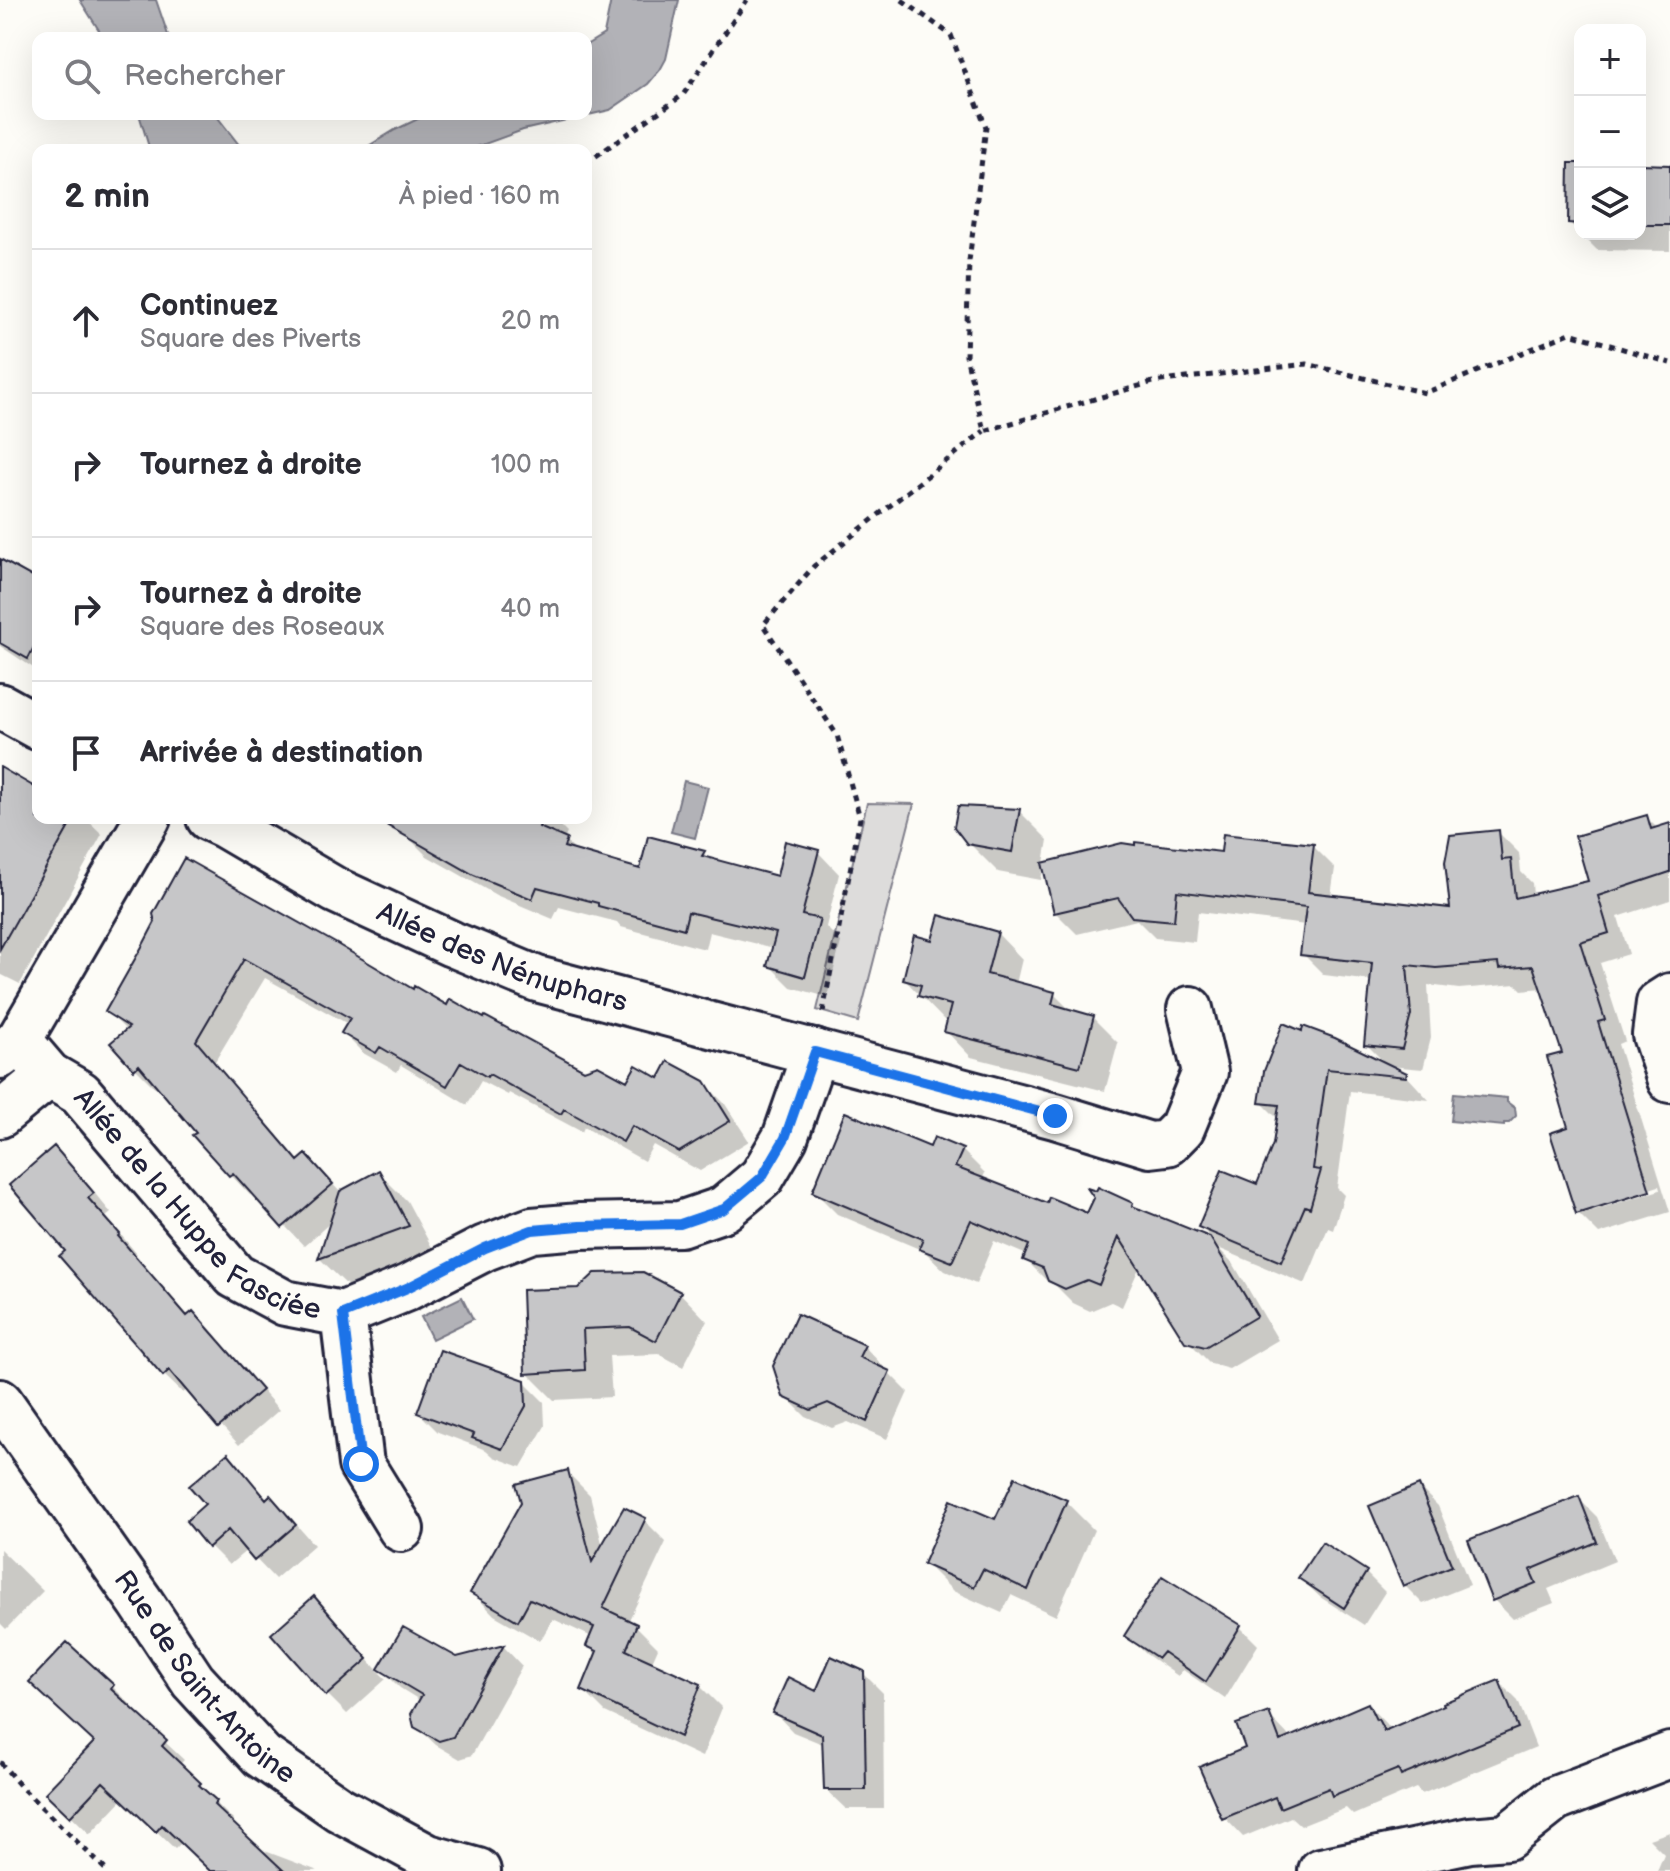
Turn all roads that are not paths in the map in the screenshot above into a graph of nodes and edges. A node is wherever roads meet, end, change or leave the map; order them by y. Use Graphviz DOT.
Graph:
graph roads {
  1 [pos="0,706"];
  2 [pos="32,724"];
  3 [pos="144,824"];
  4 [pos="222,824"];
  5 [pos="1670,996"];
  6 [pos="1190,1009"];
  7 [pos="9,1048"];
  8 [pos="815,1052"];
  9 [pos="49,1075"];
  10 [pos="1670,1080"];
  11 [pos="0,1115"];
  12 [pos="343,1314"];
  13 [pos="0,1402"];
  14 [pos="401,1529"];
  15 [pos="1670,1755"];
  16 [pos="1515,1854"];
  17 [pos="478,1871"];
  18 [pos="1321,1871"];
  1 -- 2 [label="street"];
  3 -- 7 [label="street"];
  4 -- 8 [label="street, Allée des Nénuphars"];
  5 -- 10 [label="street"];
  6 -- 8 [label="street, Allée des Nénuphars"];
  7 -- 9 [label="street, Allée de la Huppe Fasciée"];
  8 -- 12 [label="street, Allée de la Huppe Fasciée"];
  9 -- 11 [label="street"];
  9 -- 12 [label="street, Allée de la Huppe Fasciée"];
  12 -- 14 [label="street"];
  13 -- 17 [label="street, Rue de Saint-Antoine"];
  15 -- 16 [label="street"];
  16 -- 18 [label="street"];
}
